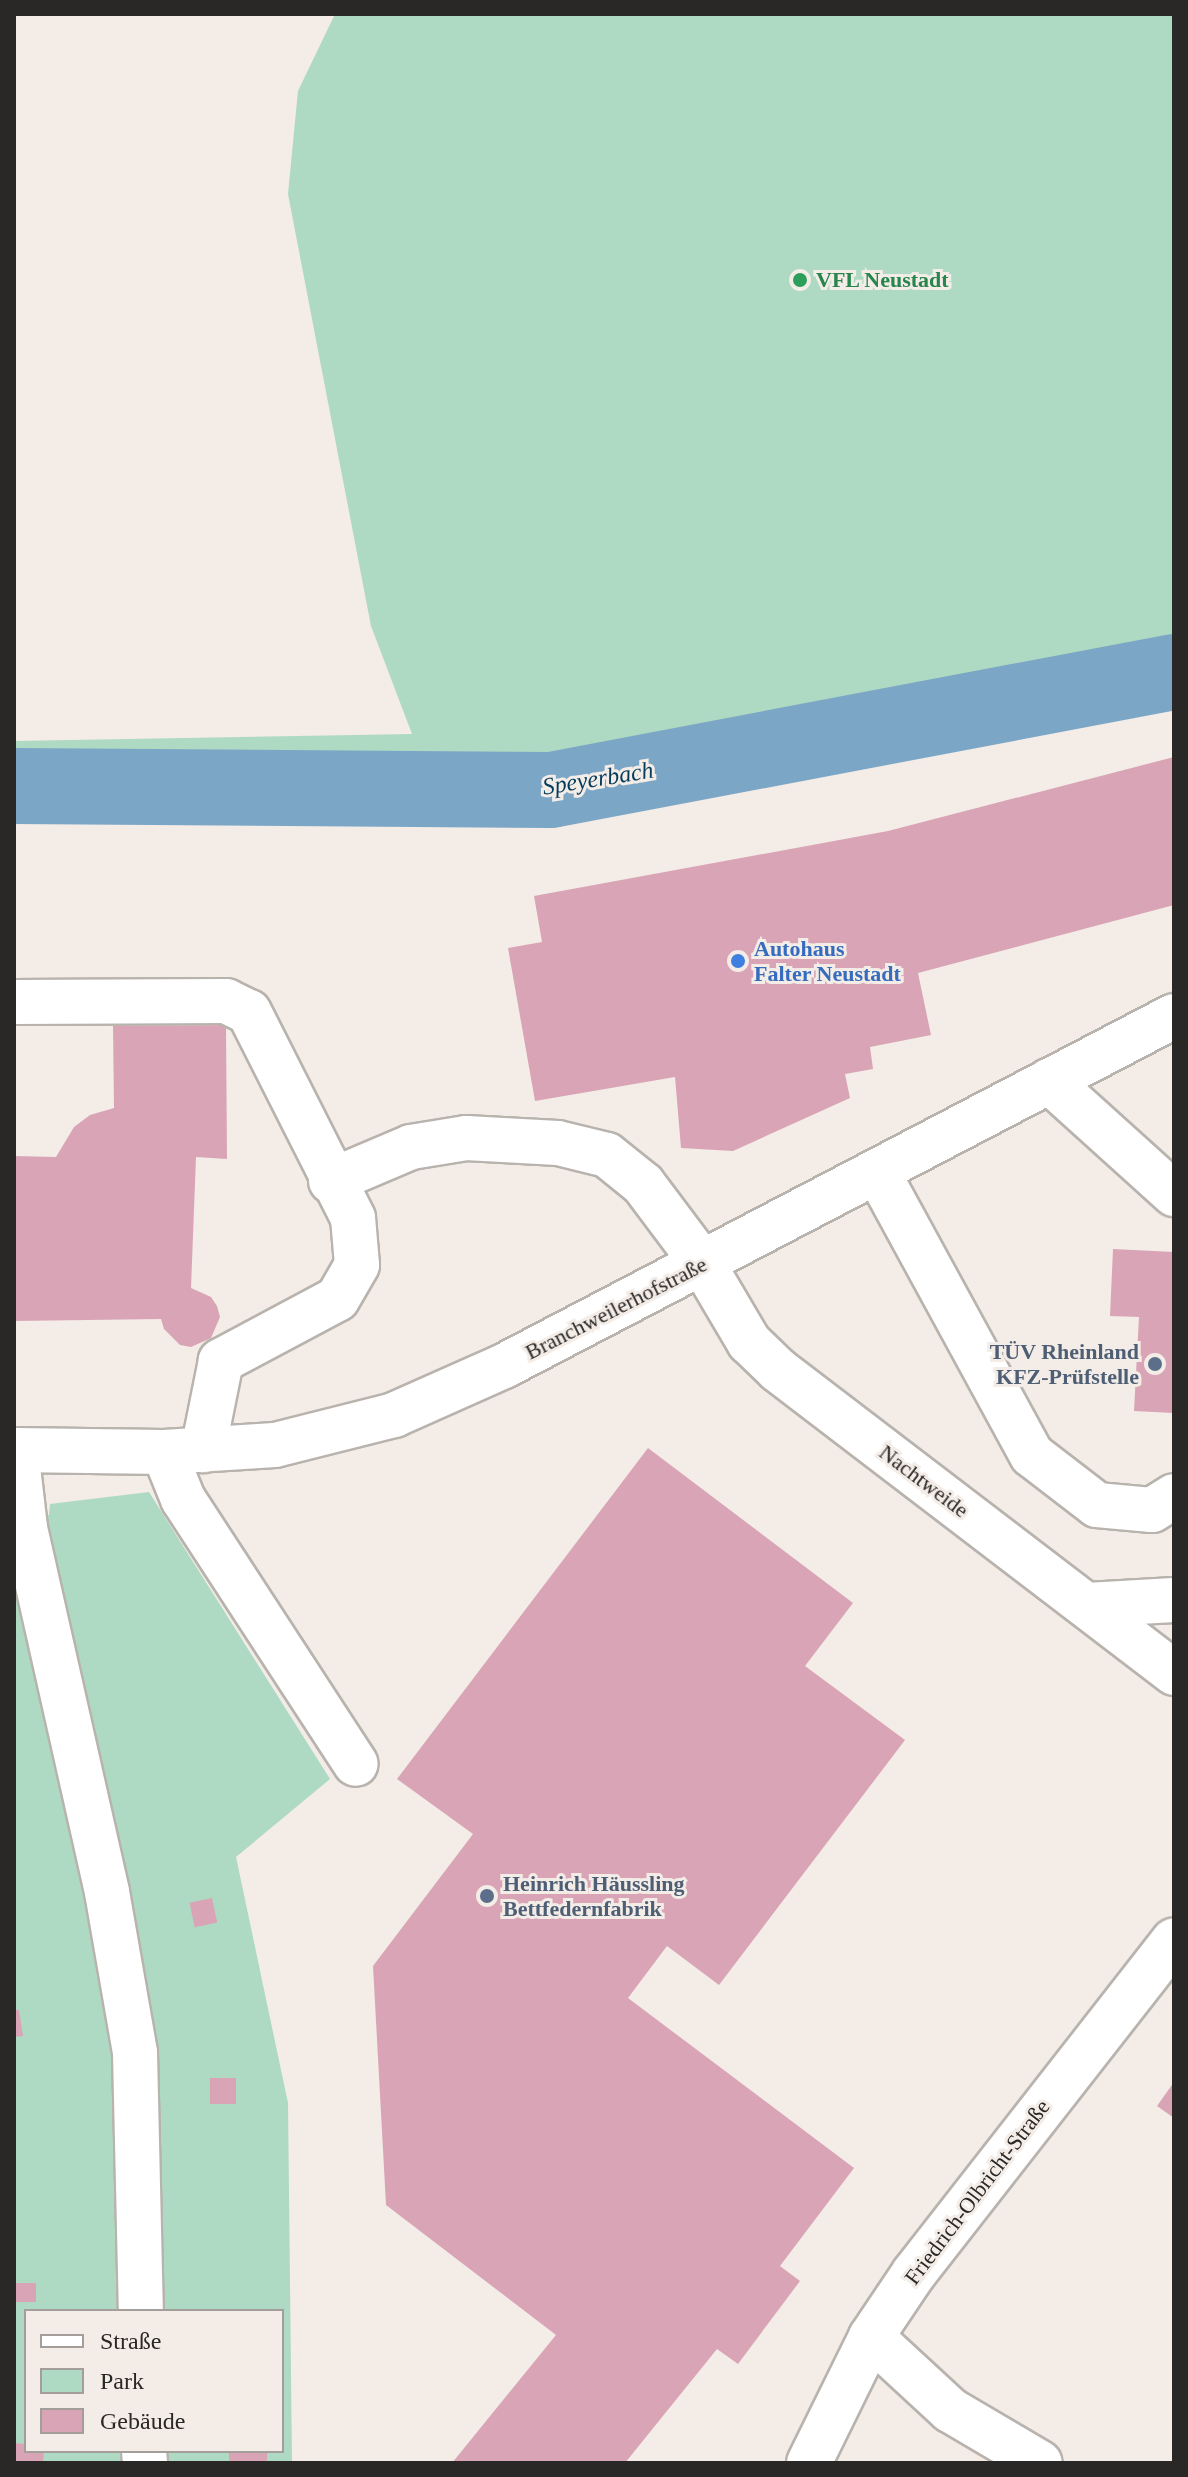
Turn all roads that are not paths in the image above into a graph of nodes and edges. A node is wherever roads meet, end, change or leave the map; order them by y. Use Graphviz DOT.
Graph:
graph roads {
  1 [pos="14,1002"];
  2 [pos="1174,1016"];
  3 [pos="1049,1081"];
  4 [pos="878,1173"];
  5 [pos="331,1181"];
  6 [pos="1174,1194"];
  7 [pos="703,1264"];
  8 [pos="15,1450"];
  9 [pos="184,1451"];
  10 [pos="1174,1496"];
  11 [pos="1174,1600"];
  12 [pos="1087,1605"];
  13 [pos="1174,1673"];
  14 [pos="356,1764"];
  15 [pos="1174,1940"];
  16 [pos="141,2309"];
  17 [pos="871,2337"];
  18 [pos="809,2463"];
  19 [pos="1040,2463"];
  1 -- 5 [label="street"];
  2 -- 3 [label="street, Branchweilerhofstraße"];
  3 -- 4 [label="street, Branchweilerhofstraße"];
  3 -- 6 [label="street"];
  4 -- 7 [label="street, Branchweilerhofstraße"];
  4 -- 10 [label="street"];
  5 -- 7 [label="street, Nachtweide"];
  5 -- 9 [label="street"];
  7 -- 9 [label="street, Branchweilerhofstraße"];
  7 -- 12 [label="street, Nachtweide"];
  8 -- 9 [label="street, Branchweilerhofstraße"];
  8 -- 16 [label="street"];
  9 -- 14 [label="street"];
  11 -- 12 [label="street"];
  12 -- 13 [label="street, Nachtweide"];
  15 -- 17 [label="street, Friedrich-Olbricht-Straße"];
  17 -- 18 [label="street, Friedrich-Olbricht-Straße"];
  17 -- 19 [label="street"];
}
